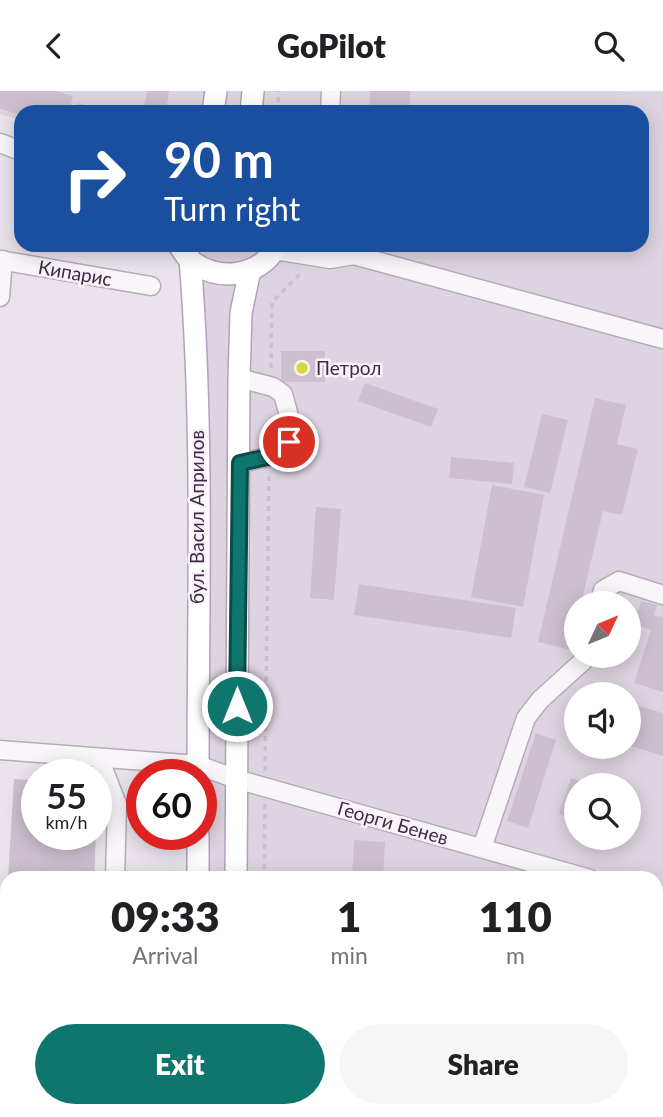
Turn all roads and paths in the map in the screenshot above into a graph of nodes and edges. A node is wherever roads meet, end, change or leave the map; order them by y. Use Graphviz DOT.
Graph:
graph roads {
  1 [pos="184,252"];
  2 [pos="272,252"];
  3 [pos="294,252"];
  4 [pos="348,252"];
  5 [pos="307,255"];
  6 [pos="354,255"];
  7 [pos="1,260"];
  8 [pos="250,270"];
  9 [pos="150,286"];
  10 [pos="0,297"];
  11 [pos="663,339"];
  12 [pos="239,378"];
  13 [pos="270,386"];
  14 [pos="289,416"];
  15 [pos="289,442"];
  16 [pos="269,457"];
  17 [pos="240,463"];
  18 [pos="603,591"];
  19 [pos="663,595"];
  20 [pos="574,669"];
  21 [pos="0,750"];
  22 [pos="99,758"];
  23 [pos="198,759"];
  24 [pos="126,761"];
  25 [pos="217,774"];
  26 [pos="236,779"];
  27 [pos="265,787"];
  28 [pos="482,848"];
  29 [pos="198,850"];
  30 [pos="115,871"];
  31 [pos="198,871"];
  32 [pos="236,871"];
  33 [pos="264,871"];
  34 [pos="562,871"];
  1 -- 8 [label="main road"];
  1 -- 23 [label="main road, бул. Васил Априлов"];
  2 -- 8 [label="main road"];
  3 -- 5 [label="street"];
  4 -- 6 [label="street"];
  5 -- 6 [label="street"];
  5 -- 13 [label="path"];
  6 -- 11 [label="street"];
  7 -- 9 [label="street, Кипарис"];
  7 -- 10 [label="street"];
  8 -- 12 [label="main road"];
  12 -- 13 [label="street"];
  12 -- 17 [label="main road"];
  13 -- 14 [label="street"];
  13 -- 16 [label="path"];
  15 -- 16 [label="street"];
  16 -- 17 [label="street"];
  16 -- 27 [label="path"];
  17 -- 26 [label="main road"];
  18 -- 19 [label="street"];
  20 -- 28 [label="street"];
  21 -- 22 [label="street, Георги Бенев"];
  22 -- 24 [label="street, Георги Бенев"];
  22 -- 30 [label="street"];
  25 -- 26 [label="street, Георги Бенев"];
  26 -- 27 [label="street, Георги Бенев"];
  26 -- 32 [label="main road"];
  27 -- 28 [label="street, Георги Бенев"];
  27 -- 33 [label="path"];
  28 -- 34 [label="street, Георги Бенев"];
  29 -- 31 [label="main road"];
}
